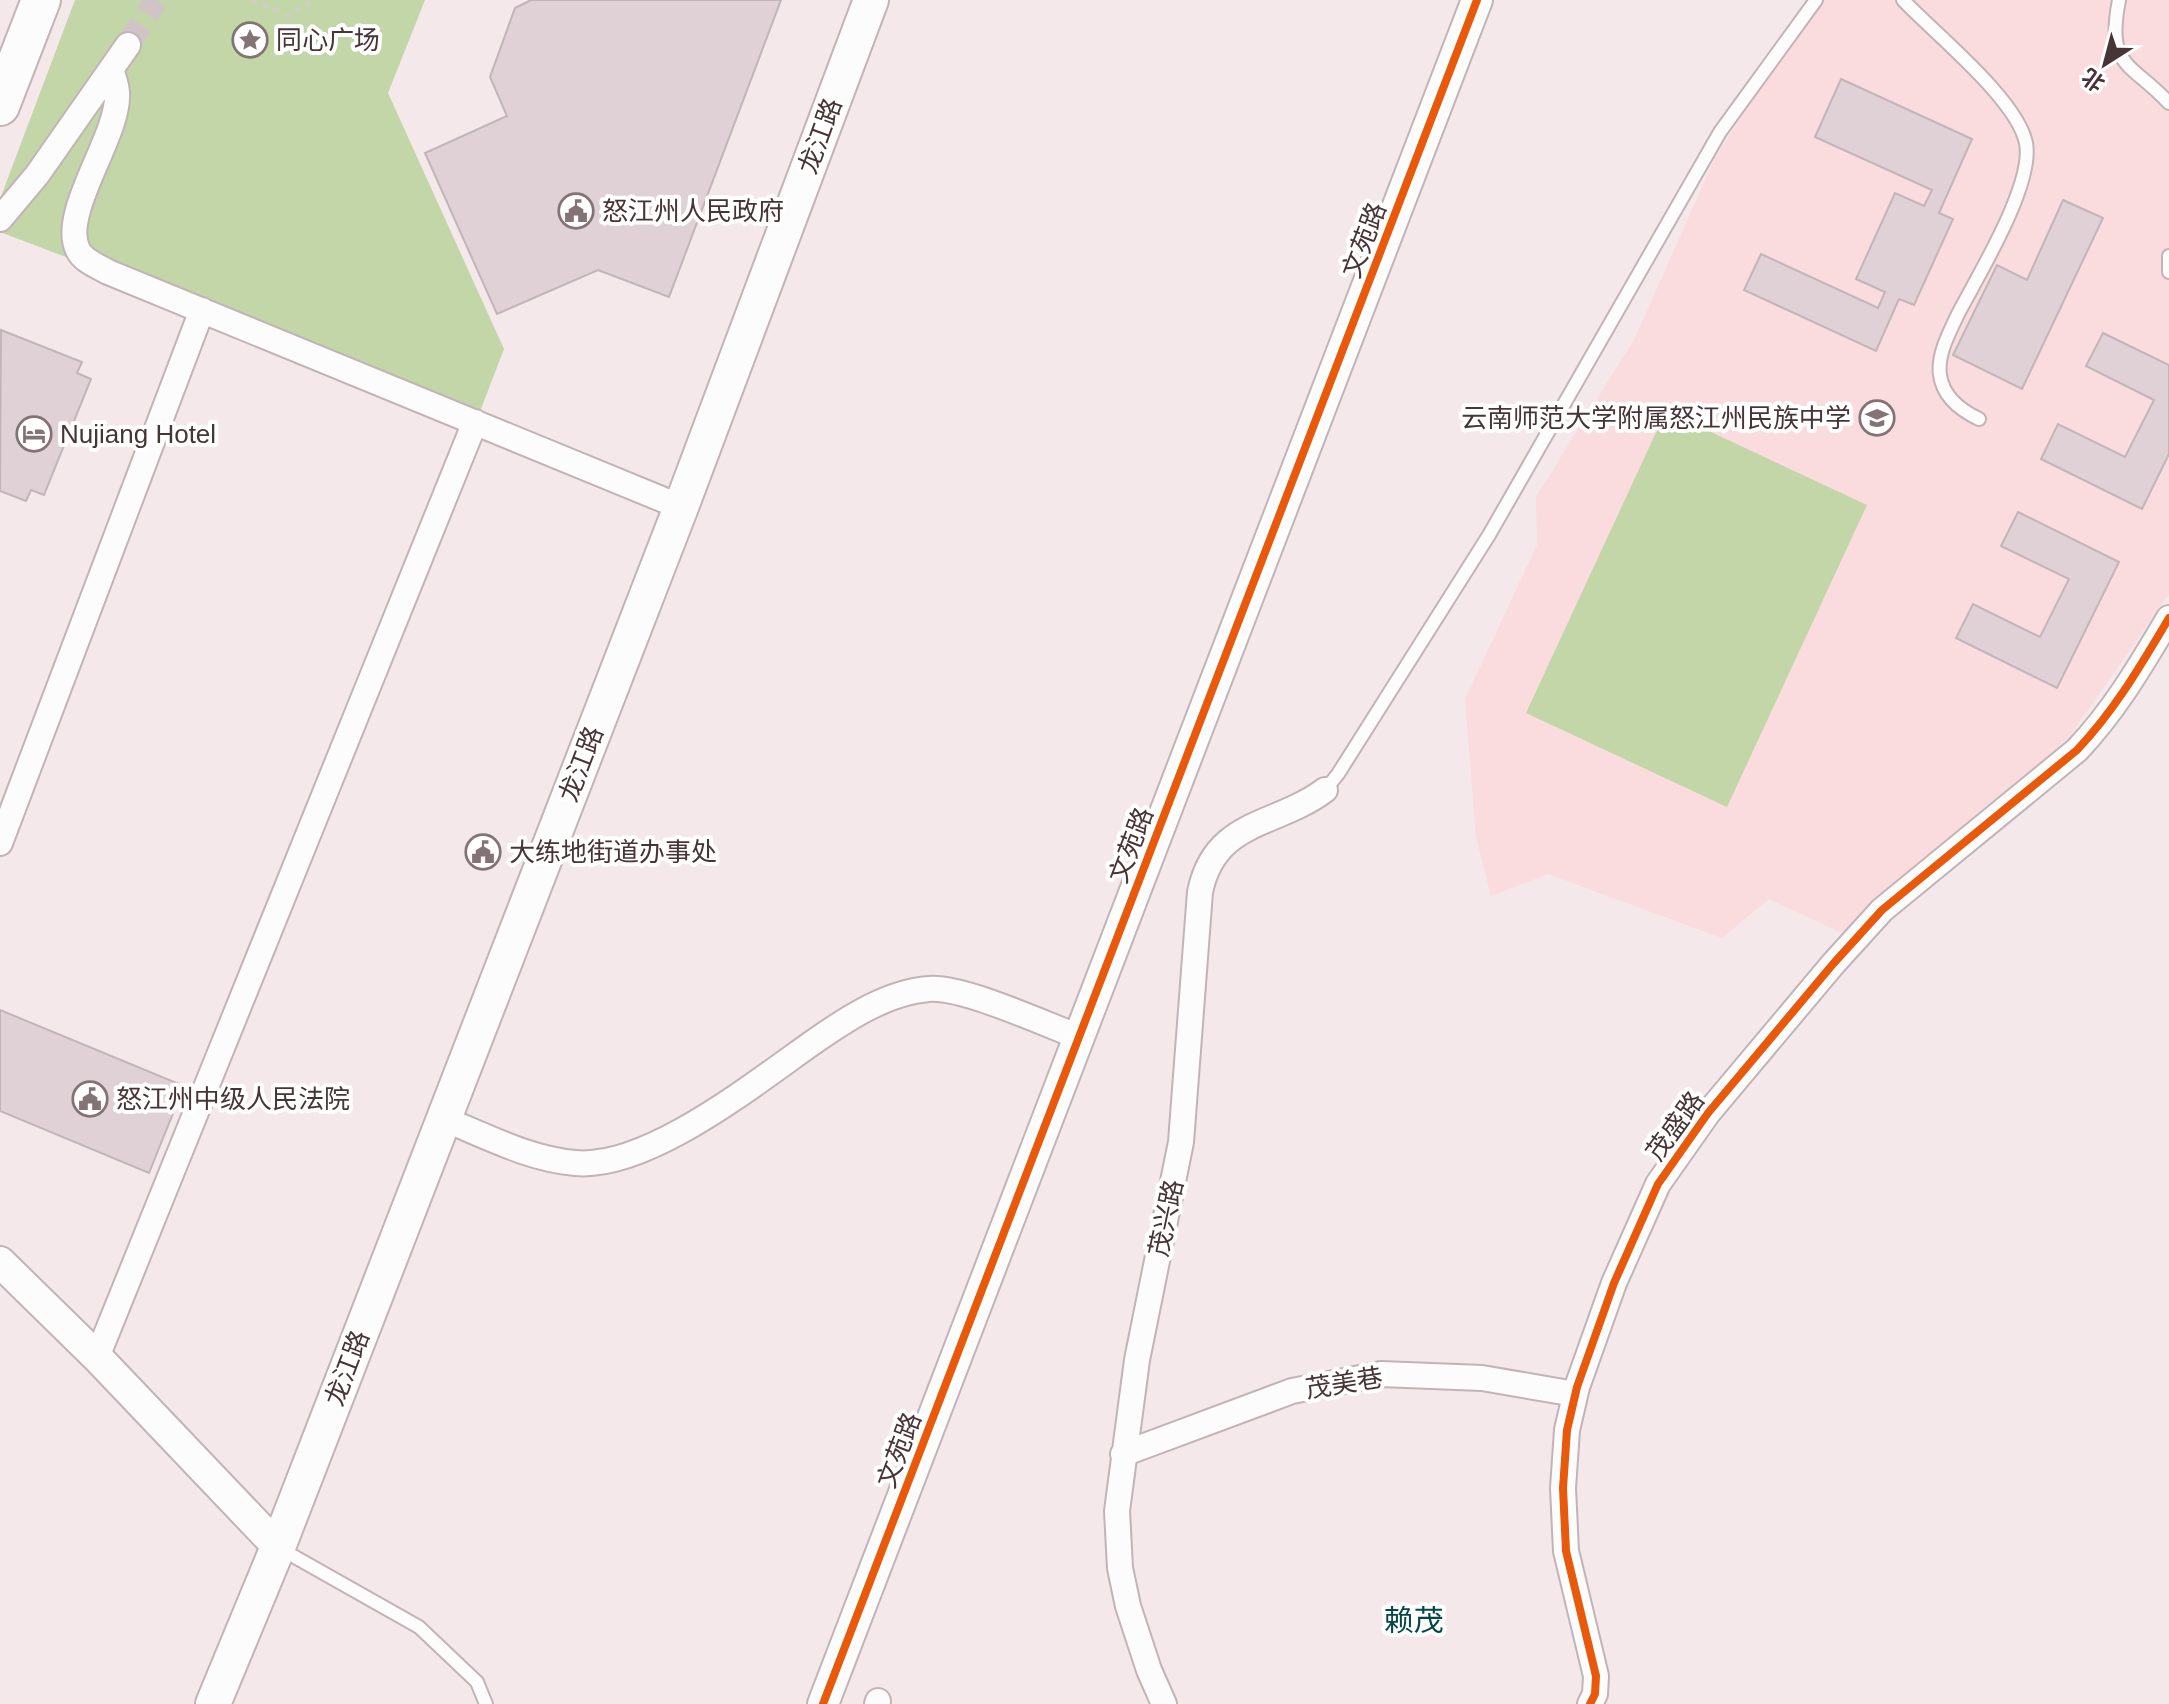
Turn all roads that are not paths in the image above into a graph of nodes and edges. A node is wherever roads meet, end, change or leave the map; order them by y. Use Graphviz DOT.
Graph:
graph roads {
  1 [pos="41,0"];
  2 [pos="871,0"];
  3 [pos="1477,0"];
  4 [pos="1816,0"];
  5 [pos="1903,0"];
  6 [pos="2119,0"];
  7 [pos="128,45"];
  8 [pos="111,69"];
  9 [pos="2169,103"];
  10 [pos="0,106"];
  11 [pos="0,219"];
  12 [pos="2169,256"];
  13 [pos="2169,272"];
  14 [pos="202,310"];
  15 [pos="1979,419"];
  16 [pos="475,422"];
  17 [pos="681,507"];
  18 [pos="2169,618"];
  19 [pos="1325,790"];
  20 [pos="0,843"];
  21 [pos="1079,1037"];
  22 [pos="444,1119"];
  23 [pos="0,1262"];
  24 [pos="97,1357"];
  25 [pos="1575,1394"];
  26 [pos="1123,1454"];
  27 [pos="278,1547"];
  28 [pos="213,1704"];
  29 [pos="486,1704"];
  30 [pos="823,1704"];
  31 [pos="1164,1704"];
  32 [pos="1590,1704"];
  1 -- 10 [label="main road"];
  2 -- 17 [label="main road, 龙江路"];
  3 -- 21 [label="street, 文苑路"];
  4 -- 19 [label="lane"];
  5 -- 15 [label="lane"];
  6 -- 9 [label="lane"];
  7 -- 8 [label="street"];
  8 -- 11 [label="street"];
  8 -- 14 [label="street"];
  12 -- 13 [label="lane"];
  14 -- 16 [label="street"];
  14 -- 20 [label="street"];
  16 -- 17 [label="street"];
  16 -- 24 [label="street"];
  17 -- 22 [label="main road, 龙江路"];
  18 -- 25 [label="street, 茂盛路"];
  19 -- 26 [label="street, 茂兴路"];
  21 -- 22 [label="street"];
  21 -- 30 [label="street, 文苑路"];
  22 -- 27 [label="main road, 龙江路"];
  23 -- 24 [label="street"];
  24 -- 27 [label="street"];
  25 -- 26 [label="street, 茂美巷"];
  25 -- 32 [label="street, 茂盛路"];
  26 -- 31 [label="street, 茂兴路"];
  27 -- 28 [label="main road, 龙江路"];
  27 -- 29 [label="lane"];
}
